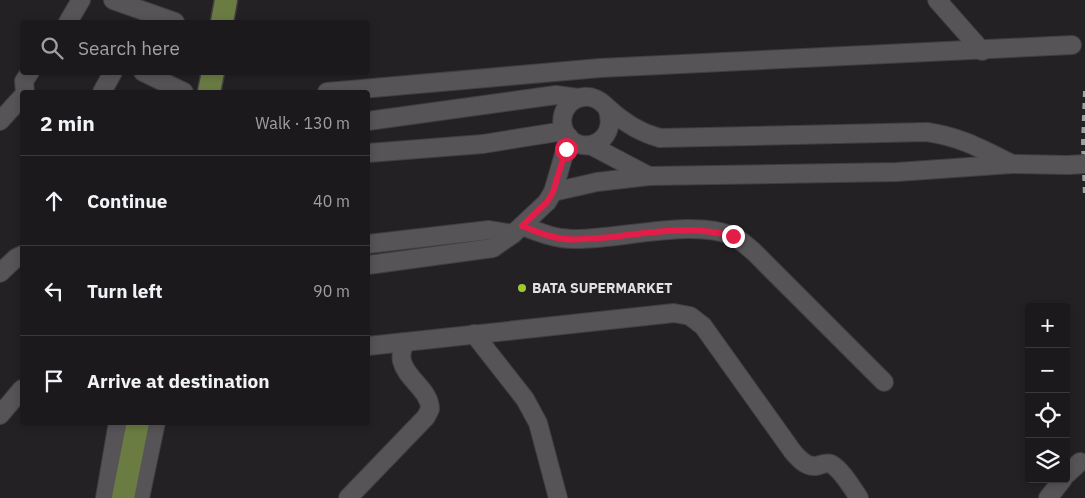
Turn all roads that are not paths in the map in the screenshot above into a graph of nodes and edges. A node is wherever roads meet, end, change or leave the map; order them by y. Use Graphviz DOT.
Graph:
graph roads {
  1 [pos="81,0"];
  2 [pos="113,0"];
  3 [pos="226,0"];
  4 [pos="937,0"];
  5 [pos="69,20"];
  6 [pos="168,20"];
  7 [pos="222,20"];
  8 [pos="1072,45"];
  9 [pos="982,51"];
  10 [pos="28,75"];
  11 [pos="111,75"];
  12 [pos="150,75"];
  13 [pos="212,75"];
  14 [pos="25,90"];
  15 [pos="103,90"];
  16 [pos="180,90"];
  17 [pos="209,90"];
  18 [pos="350,90"];
  19 [pos="578,98"];
  20 [pos="20,99"];
  21 [pos="607,108"];
  22 [pos="370,120"];
  23 [pos="0,121"];
  24 [pos="566,134"];
  25 [pos="590,145"];
  26 [pos="370,153"];
  27 [pos="1012,164"];
  28 [pos="1076,164"];
  29 [pos="649,176"];
  30 [pos="553,192"];
  31 [pos="518,230"];
  32 [pos="370,244"];
  33 [pos="20,256"];
  34 [pos="370,265"];
  35 [pos="0,273"];
  36 [pos="474,334"];
  37 [pos="404,342"];
  38 [pos="370,346"];
  39 [pos="884,382"];
  40 [pos="20,391"];
  41 [pos="0,415"];
  42 [pos="117,425"];
  43 [pos="137,425"];
  44 [pos="155,425"];
  45 [pos="1080,462"];
  46 [pos="1070,471"];
  47 [pos="1060,483"];
  48 [pos="105,498"];
  49 [pos="123,498"];
  50 [pos="140,498"];
  51 [pos="348,498"];
  52 [pos="558,498"];
  53 [pos="859,498"];
  54 [pos="1048,498"];
  1 -- 5 [label="street"];
  2 -- 6 [label="street"];
  3 -- 7 [label="main road"];
  4 -- 9 [label="street"];
  8 -- 9 [label="street"];
  9 -- 18 [label="street"];
  10 -- 14 [label="street"];
  11 -- 15 [label="street"];
  12 -- 16 [label="street"];
  13 -- 17 [label="main road"];
  19 -- 21 [label="street"];
  19 -- 22 [label="street"];
  19 -- 24 [label="street"];
  20 -- 23 [label="street"];
  21 -- 25 [label="street"];
  21 -- 27 [label="street"];
  24 -- 25 [label="street"];
  24 -- 26 [label="street"];
  24 -- 30 [label="street"];
  25 -- 29 [label="street"];
  27 -- 28 [label="street"];
  27 -- 29 [label="street"];
  29 -- 30 [label="street"];
  30 -- 31 [label="street"];
  31 -- 32 [label="street"];
  31 -- 34 [label="street"];
  31 -- 39 [label="street"];
  33 -- 35 [label="street"];
  36 -- 37 [label="street"];
  36 -- 52 [label="street"];
  36 -- 53 [label="street"];
  37 -- 38 [label="street"];
  37 -- 51 [label="street"];
  40 -- 41 [label="street"];
  42 -- 48 [label="street"];
  43 -- 49 [label="main road"];
  44 -- 50 [label="street"];
  45 -- 46 [label="street"];
  47 -- 54 [label="street"];
}
